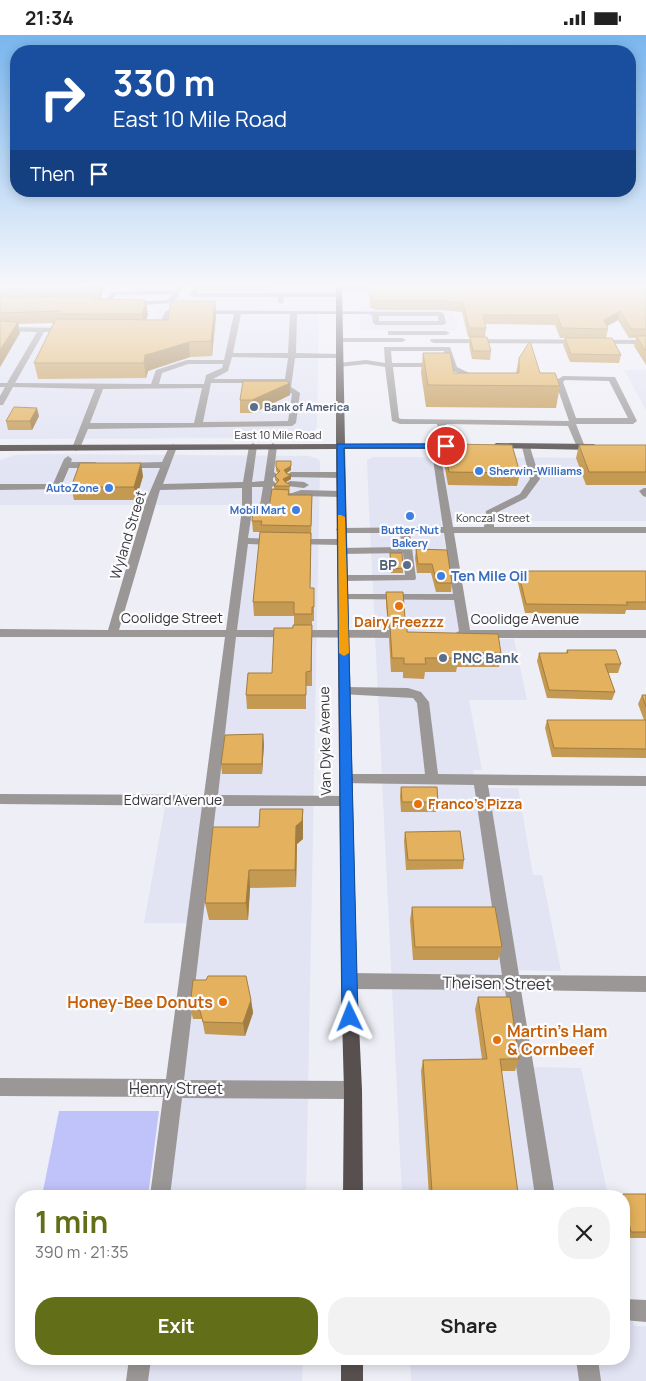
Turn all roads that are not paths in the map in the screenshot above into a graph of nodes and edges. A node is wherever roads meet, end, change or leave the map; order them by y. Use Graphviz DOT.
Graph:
graph roads {
  1 [pos="31,348"];
  2 [pos="230,348"];
  3 [pos="292,348"];
  4 [pos="340,348"];
  5 [pos="447,349"];
  6 [pos="292,356"];
  7 [pos="228,359"];
  8 [pos="339,360"];
  9 [pos="385,363"];
  10 [pos="452,363"];
  11 [pos="288,381"];
  12 [pos="207,383"];
  13 [pos="0,385"];
  14 [pos="10,385"];
  15 [pos="154,386"];
  16 [pos="468,386"];
  17 [pos="100,387"];
  18 [pos="0,403"];
  19 [pos="441,422"];
  20 [pos="572,423"];
  21 [pos="198,425"];
  22 [pos="85,426"];
  23 [pos="253,446"];
  24 [pos="273,446"];
  25 [pos="340,446"];
  26 [pos="435,446"];
  27 [pos="446,446"];
  28 [pos="473,446"];
  29 [pos="483,446"];
  30 [pos="174,447"];
  31 [pos="526,447"];
  32 [pos="581,447"];
  33 [pos="600,447"];
  34 [pos="0,448"];
  35 [pos="74,448"];
  36 [pos="65,465"];
  37 [pos="166,465"];
  38 [pos="271,475"];
  39 [pos="340,475"];
  40 [pos="303,484"];
  41 [pos="247,485"];
  42 [pos="0,487"];
  43 [pos="157,487"];
  44 [pos="341,494"];
  45 [pos="267,495"];
  46 [pos="247,509"];
  47 [pos="341,530"];
  48 [pos="646,530"];
  49 [pos="405,531"];
  50 [pos="449,531"];
  51 [pos="489,531"];
  52 [pos="243,541"];
  53 [pos="341,546"];
  54 [pos="407,550"];
  55 [pos="342,578"];
  56 [pos="343,597"];
  57 [pos="460,597"];
  58 [pos="113,632"];
  59 [pos="0,633"];
  60 [pos="231,633"];
  61 [pos="344,633"];
  62 [pos="418,634"];
  63 [pos="447,634"];
  64 [pos="465,634"];
  65 [pos="646,634"];
  66 [pos="345,691"];
  67 [pos="346,779"];
  68 [pos="432,780"];
  69 [pos="480,780"];
  70 [pos="646,781"];
  71 [pos="0,799"];
  72 [pos="211,800"];
  73 [pos="346,801"];
  74 [pos="349,981"];
  75 [pos="511,983"];
  76 [pos="646,985"];
  77 [pos="0,1087"];
  78 [pos="174,1088"];
  79 [pos="353,1090"];
  80 [pos="161,1190"];
  81 [pos="353,1190"];
  82 [pos="545,1190"];
  83 [pos="630,1311"];
  84 [pos="646,1311"];
  85 [pos="139,1365"];
  86 [pos="352,1365"];
  87 [pos="588,1365"];
  88 [pos="137,1381"];
  89 [pos="352,1381"];
  90 [pos="590,1381"];
  1 -- 14 [label="street"];
  2 -- 7 [label="street"];
  3 -- 6 [label="street"];
  4 -- 8 [label="main road, Van Dyke Avenue"];
  5 -- 9 [label="street"];
  5 -- 10 [label="street"];
  6 -- 7 [label="street"];
  6 -- 8 [label="street"];
  6 -- 11 [label="street"];
  7 -- 12 [label="street"];
  7 -- 15 [label="street"];
  8 -- 9 [label="street"];
  8 -- 25 [label="main road, Van Dyke Avenue"];
  9 -- 10 [label="street"];
  9 -- 19 [label="street"];
  10 -- 16 [label="street"];
  11 -- 12 [label="street"];
  11 -- 21 [label="street"];
  12 -- 15 [label="street"];
  12 -- 21 [label="street"];
  13 -- 14 [label="street"];
  14 -- 17 [label="street"];
  14 -- 18 [label="street"];
  15 -- 17 [label="street"];
  17 -- 22 [label="street"];
  19 -- 20 [label="street"];
  19 -- 27 [label="street"];
  20 -- 20 [label="street"];
  20 -- 32 [label="street"];
  21 -- 22 [label="street"];
  22 -- 35 [label="street"];
  23 -- 24 [label="main road, East 10 Mile Road"];
  23 -- 30 [label="main road, East 10 Mile Road"];
  23 -- 41 [label="street"];
  24 -- 25 [label="main road, East 10 Mile Road"];
  24 -- 38 [label="street"];
  25 -- 26 [label="main road, East 10 Mile Road"];
  25 -- 39 [label="main road, Van Dyke Avenue"];
  26 -- 27 [label="main road, East 10 Mile Road"];
  26 -- 50 [label="street"];
  27 -- 28 [label="main road, East 10 Mile Road"];
  29 -- 31 [label="main road"];
  30 -- 35 [label="main road, East 10 Mile Road"];
  30 -- 37 [label="street, Wyland Street"];
  31 -- 32 [label="main road"];
  31 -- 51 [label="street"];
  32 -- 33 [label="main road"];
  34 -- 35 [label="main road, East 10 Mile Road"];
  35 -- 36 [label="street"];
  36 -- 37 [label="street"];
  36 -- 42 [label="street"];
  37 -- 43 [label="street, Wyland Street"];
  38 -- 41 [label="street"];
  38 -- 45 [label="street"];
  39 -- 40 [label="street"];
  39 -- 44 [label="main road, Van Dyke Avenue"];
  40 -- 40 [label="street"];
  40 -- 44 [label="street"];
  40 -- 45 [label="street"];
  41 -- 43 [label="street"];
  41 -- 46 [label="street"];
  43 -- 58 [label="street, Wyland Street"];
  44 -- 47 [label="main road, Van Dyke Avenue"];
  45 -- 46 [label="street"];
  46 -- 52 [label="street"];
  47 -- 49 [label="street, Konczal Street"];
  47 -- 53 [label="main road, Van Dyke Avenue"];
  48 -- 51 [label="street, Konczal Street"];
  49 -- 50 [label="street, Konczal Street"];
  49 -- 54 [label="street"];
  50 -- 51 [label="street, Konczal Street"];
  50 -- 57 [label="street"];
  52 -- 53 [label="street"];
  52 -- 60 [label="street"];
  53 -- 54 [label="street"];
  53 -- 55 [label="main road, Van Dyke Avenue"];
  54 -- 55 [label="street"];
  55 -- 56 [label="main road, Van Dyke Avenue"];
  56 -- 57 [label="street"];
  56 -- 61 [label="main road, Van Dyke Avenue"];
  57 -- 64 [label="street"];
  58 -- 59 [label="street, Coolidge Street"];
  58 -- 60 [label="street, Coolidge Street"];
  60 -- 61 [label="street, Coolidge Street"];
  60 -- 72 [label="street"];
  61 -- 62 [label="street"];
  61 -- 66 [label="main road, Van Dyke Avenue"];
  63 -- 64 [label="street, Coolidge Avenue"];
  64 -- 65 [label="street, Coolidge Avenue"];
  66 -- 67 [label="main road, Van Dyke Avenue"];
  66 -- 68 [label="street"];
  67 -- 68 [label="street"];
  67 -- 73 [label="main road, Van Dyke Avenue"];
  68 -- 69 [label="street"];
  69 -- 70 [label="street"];
  69 -- 75 [label="street"];
  71 -- 72 [label="street, Edward Avenue"];
  72 -- 73 [label="street, Edward Avenue"];
  72 -- 78 [label="street"];
  73 -- 74 [label="main road, Van Dyke Avenue"];
  74 -- 75 [label="street, Theisen Street"];
  74 -- 79 [label="main road, Van Dyke Avenue"];
  75 -- 76 [label="street, Theisen Street"];
  75 -- 82 [label="street"];
  77 -- 78 [label="street, Henry Street"];
  78 -- 79 [label="street, Henry Street"];
  78 -- 80 [label="street"];
  79 -- 81 [label="main road, Van Dyke Avenue"];
  83 -- 84 [label="street"];
  85 -- 88 [label="street"];
  86 -- 89 [label="main road"];
  87 -- 90 [label="street"];
}
